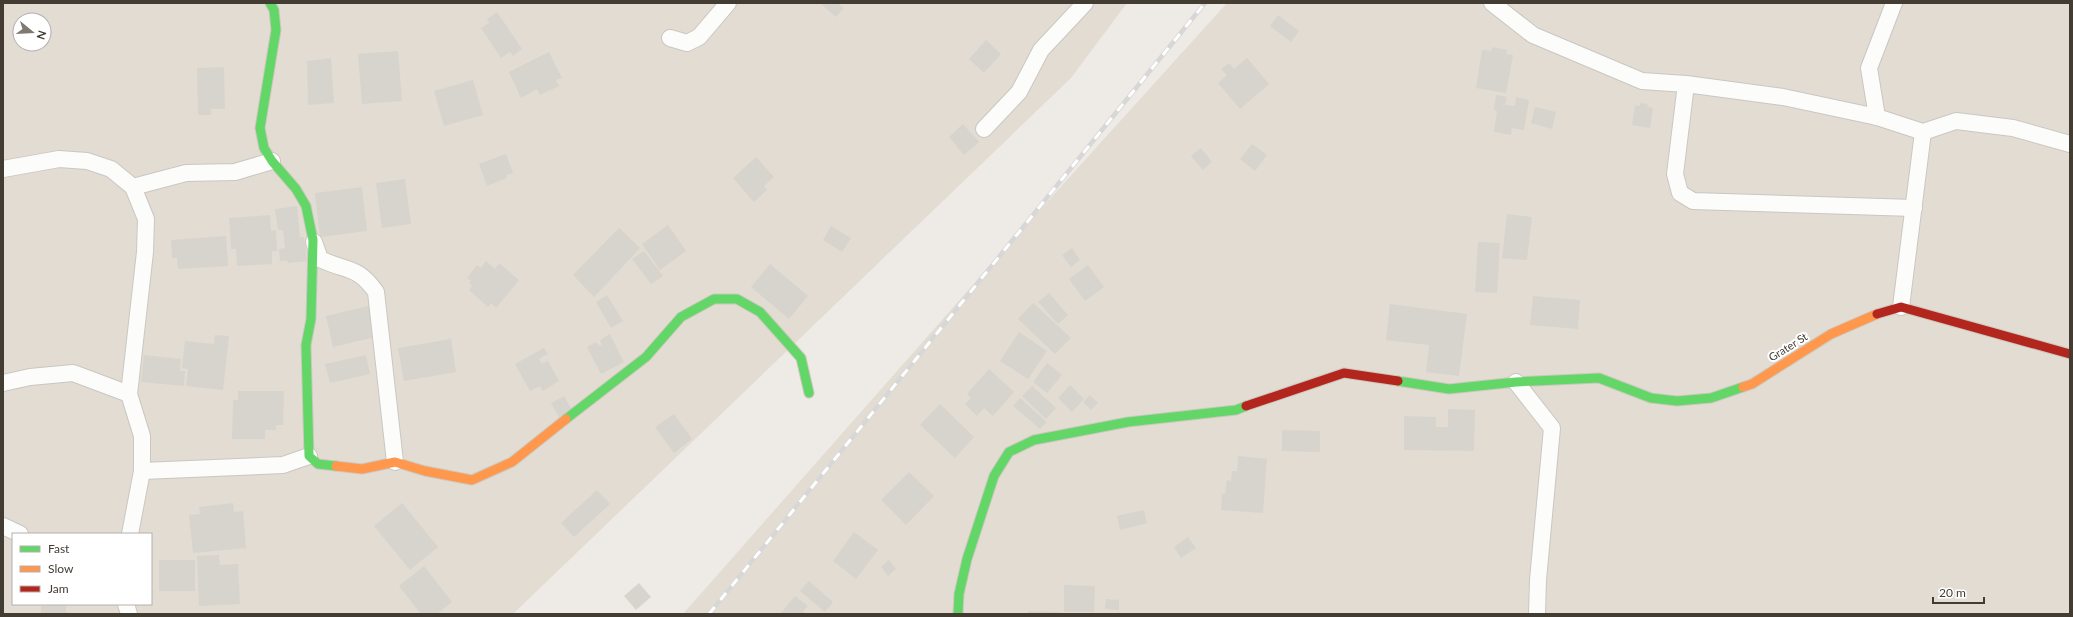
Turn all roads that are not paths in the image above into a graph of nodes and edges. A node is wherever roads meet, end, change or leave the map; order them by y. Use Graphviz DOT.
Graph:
graph roads {
  1 [pos="270,3"];
  2 [pos="728,3"];
  3 [pos="1084,3"];
  4 [pos="1492,3"];
  5 [pos="1894,3"];
  6 [pos="670,38"];
  7 [pos="1686,84"];
  8 [pos="1877,117"];
  9 [pos="984,129"];
  10 [pos="1923,132"];
  11 [pos="2070,144"];
  12 [pos="272,161"];
  13 [pos="3,169"];
  14 [pos="134,187"];
  15 [pos="1914,208"];
  16 [pos="313,240"];
  17 [pos="1901,307"];
  18 [pos="2070,354"];
  19 [pos="1516,382"];
  20 [pos="3,383"];
  21 [pos="809,393"];
  22 [pos="129,394"];
  23 [pos="309,456"];
  24 [pos="395,462"];
  25 [pos="142,471"];
  26 [pos="3,526"];
  27 [pos="18,533"];
  28 [pos="130,533"];
  29 [pos="958,614"];
  30 [pos="1537,614"];
  1 -- 12 [label="street"];
  2 -- 6 [label="street"];
  3 -- 9 [label="street"];
  4 -- 7 [label="street"];
  5 -- 8 [label="street"];
  7 -- 8 [label="street"];
  7 -- 15 [label="street"];
  8 -- 10 [label="street"];
  10 -- 11 [label="street"];
  10 -- 15 [label="street"];
  12 -- 14 [label="street"];
  12 -- 16 [label="street"];
  13 -- 14 [label="street"];
  14 -- 22 [label="street"];
  15 -- 17 [label="street"];
  16 -- 23 [label="street"];
  16 -- 24 [label="street"];
  17 -- 18 [label="street"];
  17 -- 19 [label="street, Grater St"];
  19 -- 29 [label="street, Grater St"];
  19 -- 30 [label="street"];
  20 -- 22 [label="street"];
  21 -- 24 [label="street"];
  22 -- 25 [label="street"];
  23 -- 24 [label="street"];
  23 -- 25 [label="street"];
  25 -- 28 [label="street"];
  26 -- 27 [label="street"];
}
